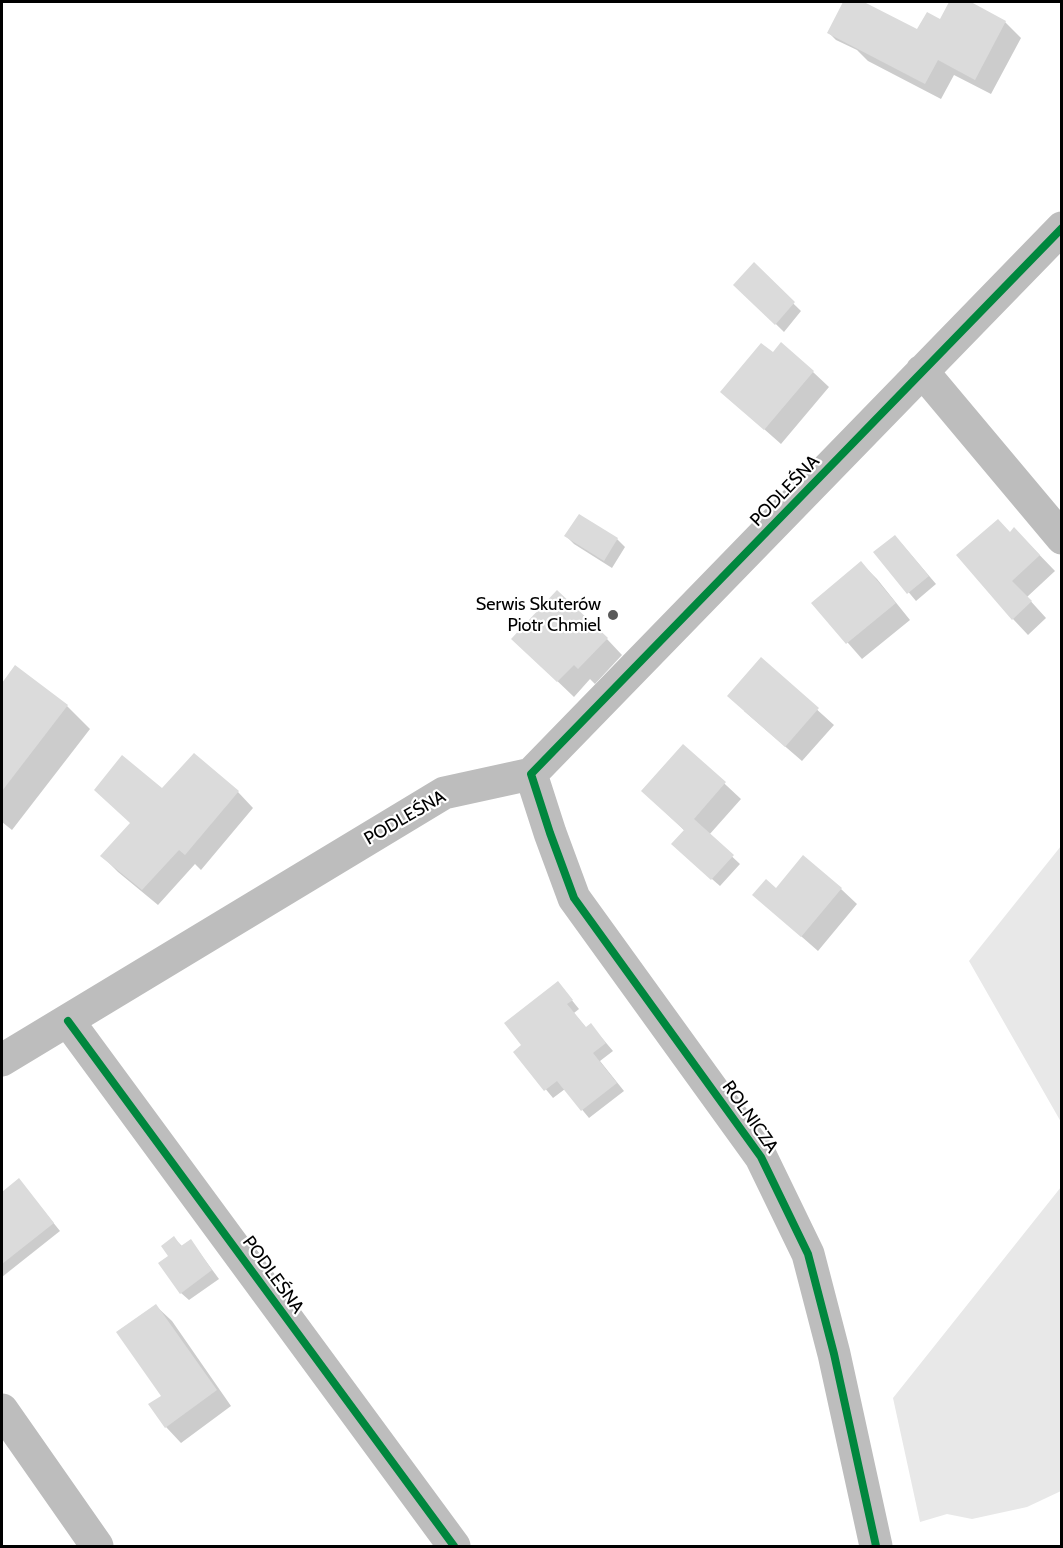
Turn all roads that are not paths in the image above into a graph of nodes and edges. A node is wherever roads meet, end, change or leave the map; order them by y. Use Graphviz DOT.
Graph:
graph roads {
  1 [pos="1062,228"];
  2 [pos="922,371"];
  3 [pos="1062,538"];
  4 [pos="531,774"];
  5 [pos="68,1021"];
  6 [pos="2,1060"];
  7 [pos="2,1410"];
  8 [pos="97,1546"];
  9 [pos="454,1546"];
  10 [pos="876,1546"];
  1 -- 2 [label="street, PODLEŚNA"];
  2 -- 3 [label="street"];
  2 -- 4 [label="street, PODLEŚNA"];
  4 -- 5 [label="street, PODLEŚNA"];
  4 -- 10 [label="street, ROLNICZA"];
  5 -- 6 [label="street, PODLEŚNA"];
  5 -- 9 [label="street, PODLEŚNA"];
  7 -- 8 [label="street"];
}
